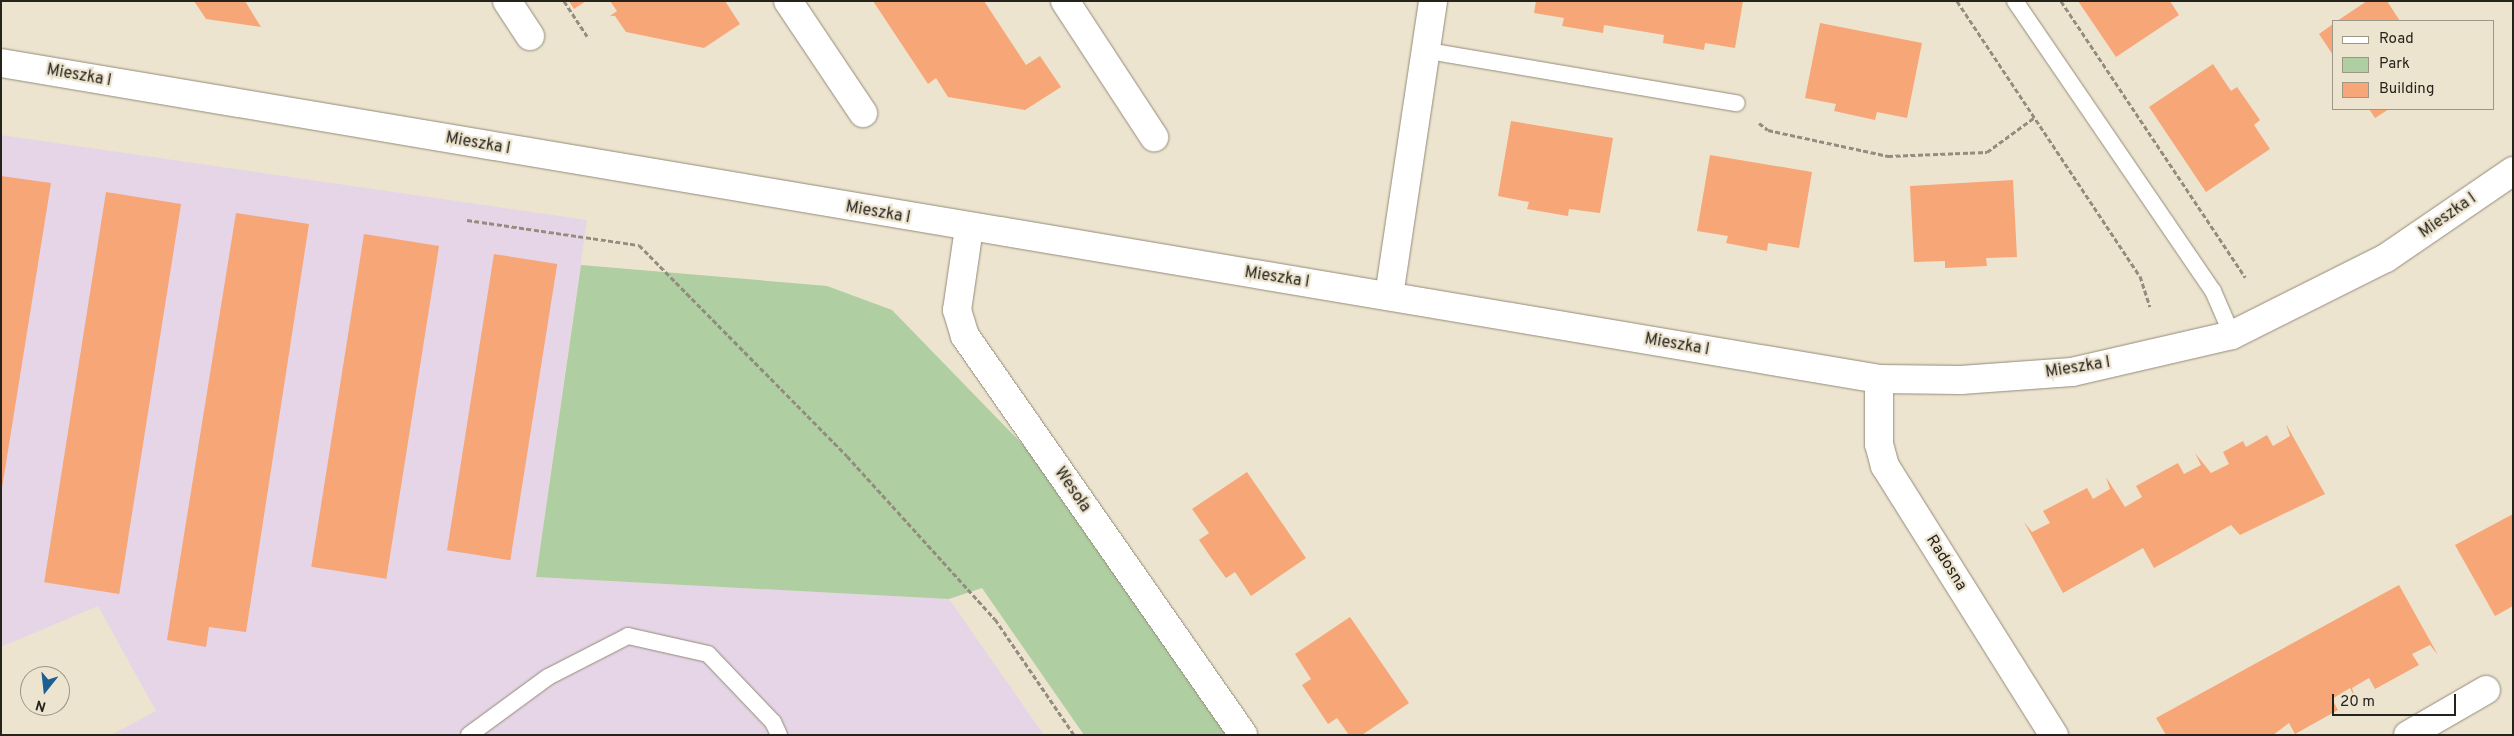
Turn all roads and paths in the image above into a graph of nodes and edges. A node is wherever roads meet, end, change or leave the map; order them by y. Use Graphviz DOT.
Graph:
graph roads {
  1 [pos="507,1"];
  2 [pos="564,1"];
  3 [pos="788,1"];
  4 [pos="1065,1"];
  5 [pos="1433,1"];
  6 [pos="1957,1"];
  7 [pos="2015,1"];
  8 [pos="2061,1"];
  9 [pos="530,36"];
  10 [pos="587,36"];
  11 [pos="1428,51"];
  12 [pos="1,63"];
  13 [pos="1737,103"];
  14 [pos="863,113"];
  15 [pos="2035,117"];
  16 [pos="1154,137"];
  17 [pos="2513,171"];
  18 [pos="467,220"];
  19 [pos="969,228"];
  20 [pos="2245,277"];
  21 [pos="1389,296"];
  22 [pos="2150,306"];
  23 [pos="2232,335"];
  24 [pos="1879,379"];
  25 [pos="2486,690"];
  26 [pos="469,735"];
  27 [pos="779,735"];
  28 [pos="1074,735"];
  29 [pos="1243,735"];
  30 [pos="2054,735"];
  31 [pos="2408,735"];
  1 -- 9 [label="street"];
  2 -- 10 [label="path"];
  3 -- 14 [label="street"];
  4 -- 16 [label="street"];
  5 -- 11 [label="street"];
  6 -- 15 [label="path"];
  7 -- 23 [label="lane"];
  8 -- 20 [label="path"];
  11 -- 13 [label="lane"];
  11 -- 21 [label="street"];
  12 -- 19 [label="street, Mieszka I"];
  13 -- 15 [label="path"];
  15 -- 22 [label="path"];
  17 -- 23 [label="street, Mieszka I"];
  18 -- 28 [label="path"];
  19 -- 21 [label="street, Mieszka I"];
  19 -- 29 [label="street, Wesoła"];
  21 -- 24 [label="street, Mieszka I"];
  23 -- 24 [label="street, Mieszka I"];
  24 -- 30 [label="street, Radosna"];
  25 -- 31 [label="street"];
  26 -- 27 [label="lane"];
}
